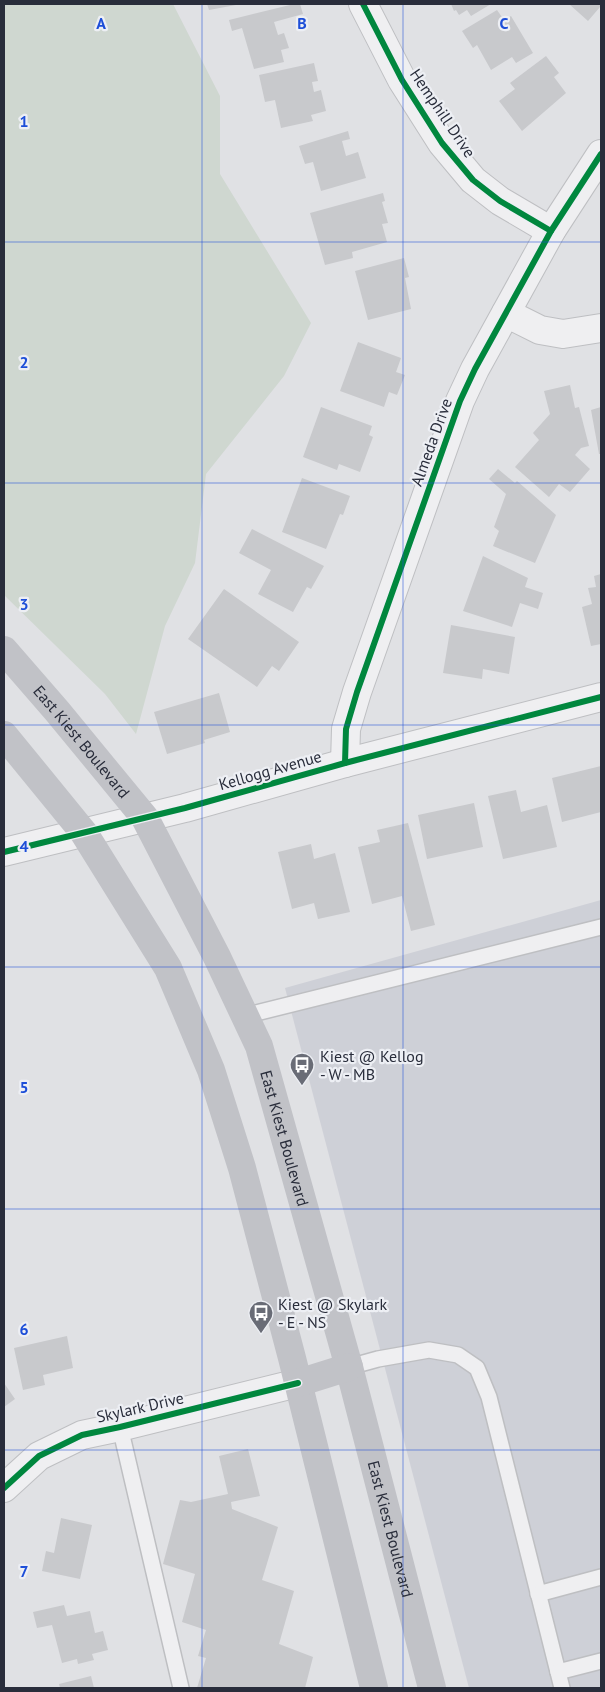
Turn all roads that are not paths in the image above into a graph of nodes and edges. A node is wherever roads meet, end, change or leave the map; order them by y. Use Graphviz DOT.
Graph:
graph roads {
  1 [pos="363,4"];
  2 [pos="601,154"];
  3 [pos="551,231"];
  4 [pos="506,313"];
  5 [pos="601,328"];
  6 [pos="4,650"];
  7 [pos="601,697"];
  8 [pos="4,734"];
  9 [pos="345,763"];
  10 [pos="145,818"];
  11 [pos="84,833"];
  12 [pos="4,852"];
  13 [pos="601,927"];
  14 [pos="244,1016"];
  15 [pos="349,1367"];
  16 [pos="298,1383"];
  17 [pos="120,1427"];
  18 [pos="4,1488"];
  19 [pos="601,1577"];
  20 [pos="538,1594"];
  21 [pos="601,1661"];
  22 [pos="558,1672"];
  23 [pos="181,1688"];
  24 [pos="374,1688"];
  25 [pos="432,1688"];
  26 [pos="562,1688"];
  1 -- 3 [label="street, Hemphill Drive"];
  2 -- 3 [label="street, Almeda Drive"];
  3 -- 4 [label="street, Almeda Drive"];
  4 -- 5 [label="street"];
  4 -- 9 [label="street, Almeda Drive"];
  6 -- 10 [label="main road, East Kiest Boulevard"];
  7 -- 9 [label="street, Kellogg Avenue"];
  8 -- 11 [label="main road"];
  9 -- 10 [label="street, Kellogg Avenue"];
  10 -- 11 [label="street, Kellogg Avenue"];
  10 -- 14 [label="main road, East Kiest Boulevard"];
  11 -- 12 [label="street, Kellogg Avenue"];
  11 -- 16 [label="main road"];
  13 -- 14 [label="lane"];
  14 -- 15 [label="main road, East Kiest Boulevard"];
  15 -- 16 [label="main road, Skylark Drive"];
  15 -- 20 [label="lane"];
  15 -- 25 [label="main road, East Kiest Boulevard"];
  16 -- 17 [label="street, Skylark Drive"];
  16 -- 24 [label="main road"];
  17 -- 18 [label="street, Skylark Drive"];
  17 -- 23 [label="lane"];
  19 -- 20 [label="lane"];
  20 -- 22 [label="lane"];
  21 -- 22 [label="lane"];
  22 -- 26 [label="lane"];
}
